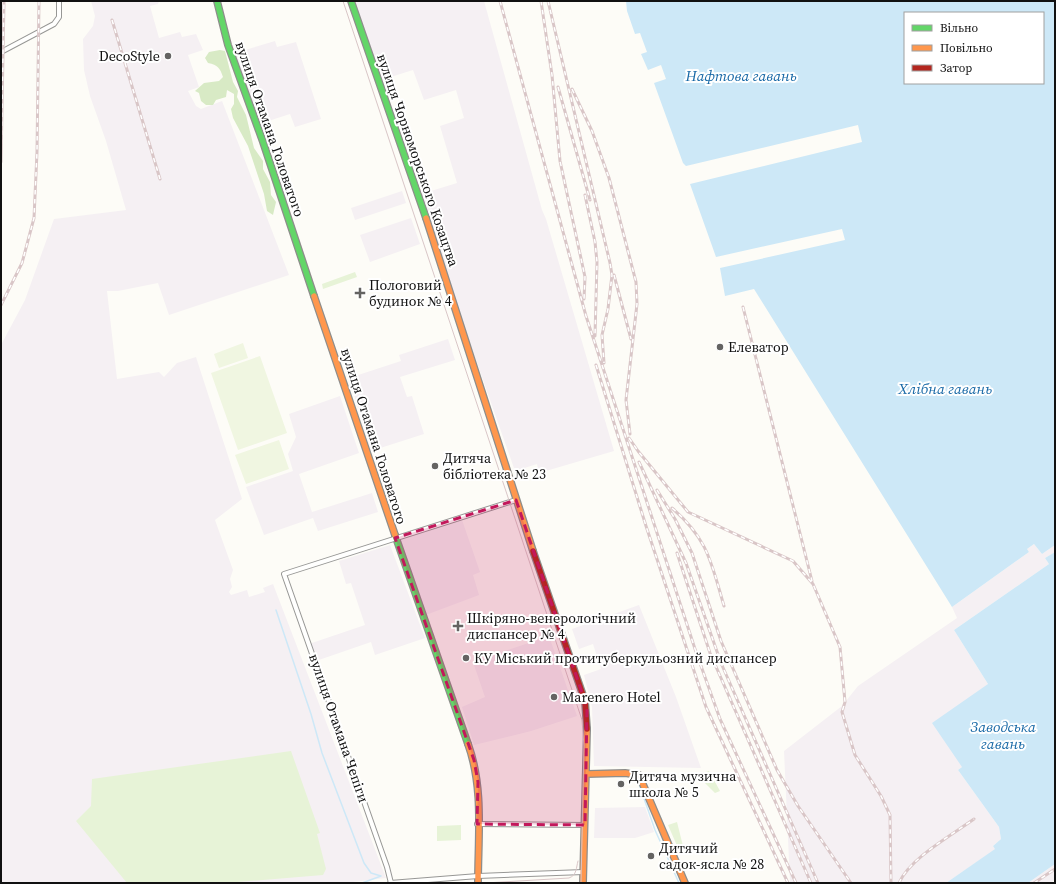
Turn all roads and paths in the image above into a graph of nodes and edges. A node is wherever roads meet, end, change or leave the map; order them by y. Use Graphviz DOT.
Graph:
graph roads {
  1 [pos="59,1"];
  2 [pos="217,1"];
  3 [pos="351,1"];
  4 [pos="1,52"];
  5 [pos="516,500"];
  6 [pos="395,538"];
  7 [pos="587,774"];
  8 [pos="477,824"];
  9 [pos="585,826"];
  10 [pos="584,872"];
  11 [pos="478,876"];
  12 [pos="391,883"];
  13 [pos="478,883"];
  14 [pos="583,883"];
  15 [pos="685,883"];
  1 -- 4 [label="street"];
  2 -- 6 [label="main road, вулиця Отамана Головатого"];
  3 -- 5 [label="main road, вулиця Чорноморського Козацтва"];
  5 -- 6 [label="street"];
  5 -- 7 [label="main road, вулиця Чорноморського Козацтва"];
  6 -- 8 [label="main road, вулиця Отамана Головатого"];
  6 -- 12 [label="street, вулиця Отамана Чепіги"];
  7 -- 9 [label="main road, вулиця Чорноморського Козацтва"];
  7 -- 15 [label="main road"];
  8 -- 9 [label="street"];
  8 -- 11 [label="main road, вулиця Отамана Головатого"];
  9 -- 10 [label="main road, вулиця Чорноморського Козацтва"];
  10 -- 11 [label="street"];
  10 -- 14 [label="main road, вулиця Чорноморського Козацтва"];
  11 -- 12 [label="street"];
  11 -- 13 [label="main road, вулиця Отамана Головатого"];
}
